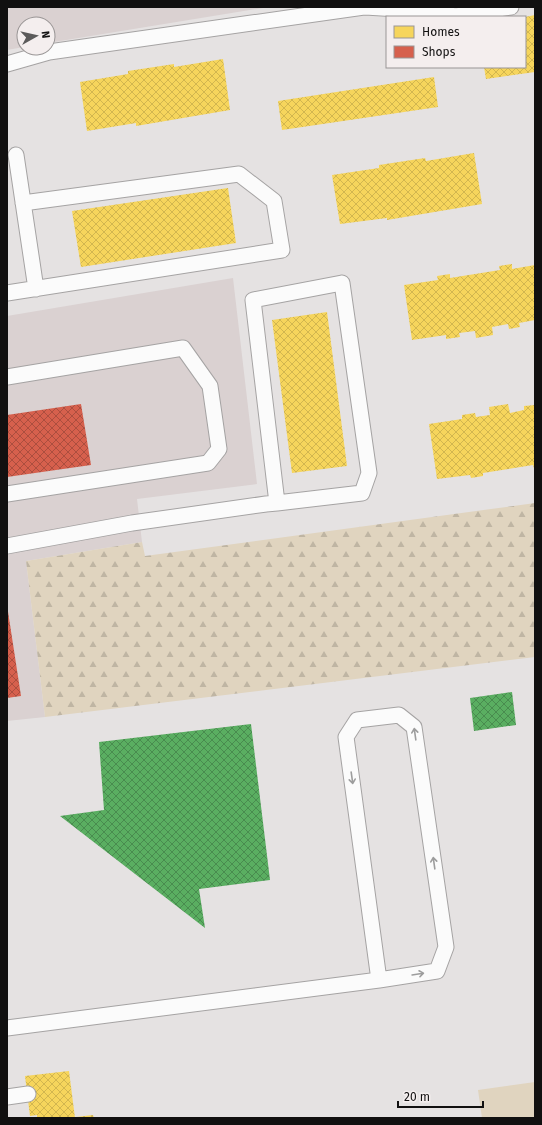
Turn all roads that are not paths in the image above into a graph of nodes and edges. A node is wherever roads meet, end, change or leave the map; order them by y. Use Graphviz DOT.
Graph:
graph roads {
  1 [pos="365,7"];
  2 [pos="511,7"];
  3 [pos="7,64"];
  4 [pos="16,155"];
  5 [pos="23,203"];
  6 [pos="36,289"];
  7 [pos="7,293"];
  8 [pos="7,377"];
  9 [pos="7,494"];
  10 [pos="277,503"];
  11 [pos="7,546"];
  12 [pos="379,980"];
  13 [pos="7,1028"];
  14 [pos="28,1094"];
  15 [pos="7,1097"];
  1 -- 2 [label="lane"];
  1 -- 3 [label="lane"];
  4 -- 5 [label="lane"];
  5 -- 6 [label="lane"];
  5 -- 6 [label="lane"];
  6 -- 7 [label="lane"];
  8 -- 9 [label="lane"];
  10 -- 10 [label="lane"];
  10 -- 11 [label="lane"];
  12 -- 12 [label="lane, one-way"];
  12 -- 13 [label="lane"];
  14 -- 15 [label="lane"];
}
